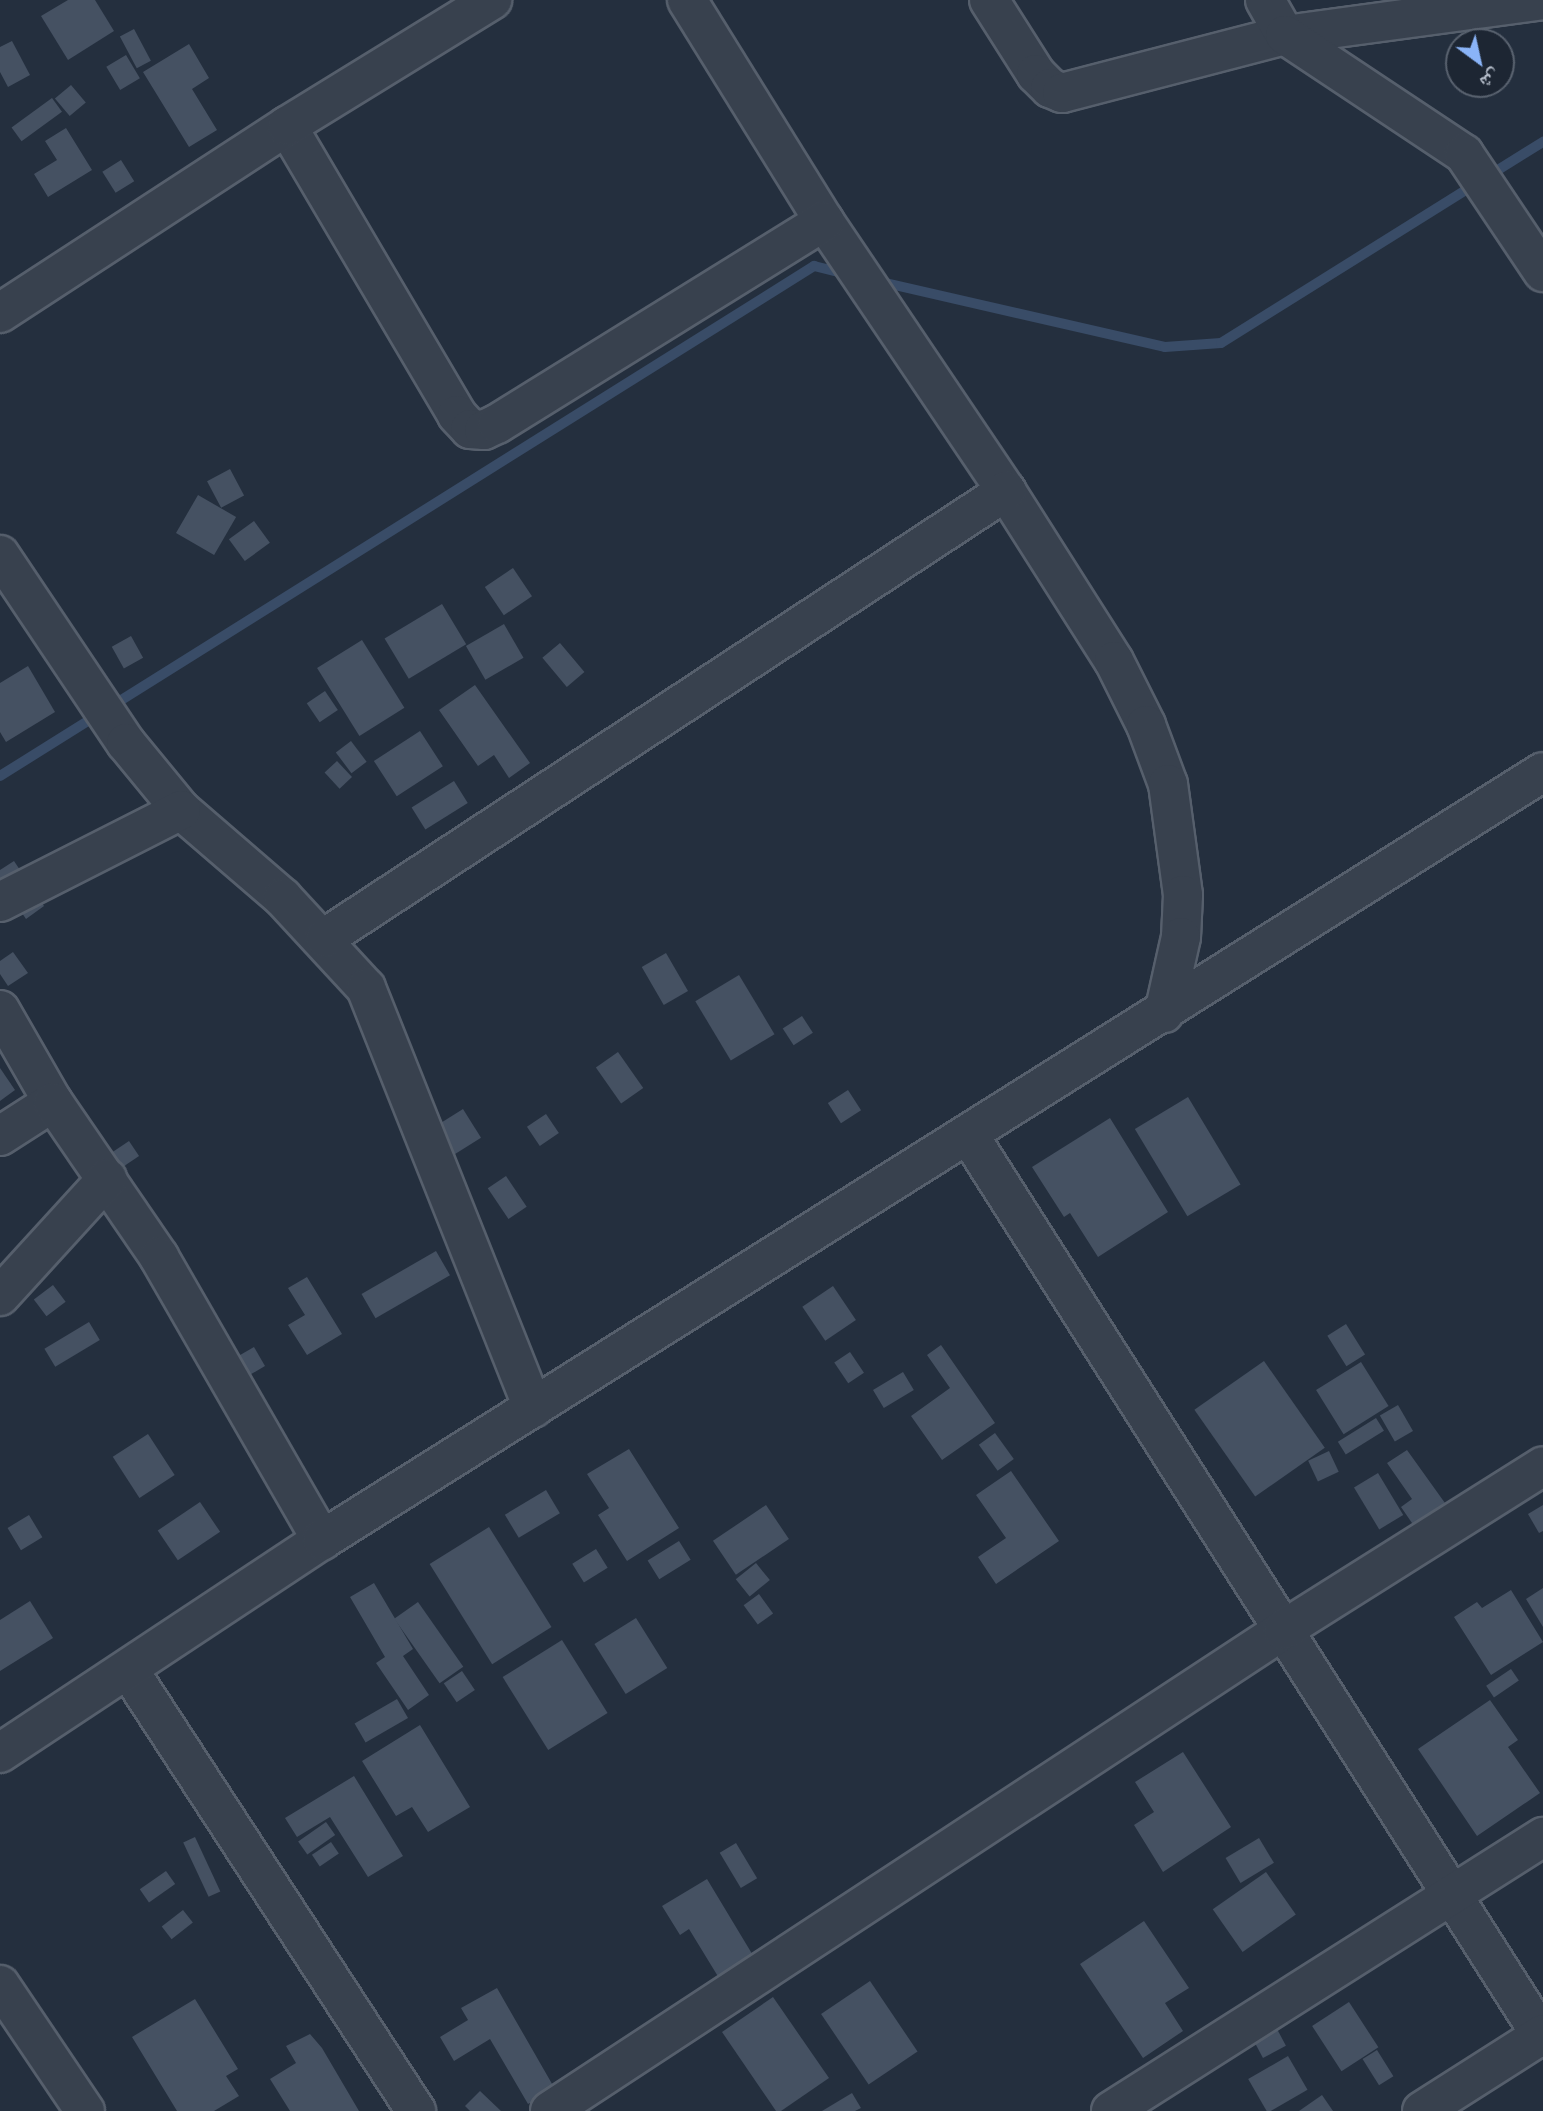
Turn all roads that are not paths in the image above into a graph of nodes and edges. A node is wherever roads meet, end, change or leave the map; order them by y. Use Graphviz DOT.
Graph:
graph roads {
  1 [pos="492,0"];
  2 [pos="687,0"];
  3 [pos="989,0"];
  4 [pos="1265,0"];
  5 [pos="1543,1"];
  6 [pos="1285,35"];
  7 [pos="286,126"];
  8 [pos="824,221"];
  9 [pos="1543,272"];
  10 [pos="0,313"];
  11 [pos="1006,491"];
  12 [pos="0,555"];
  13 [pos="1543,741"];
  14 [pos="1531,779"];
  15 [pos="181,810"];
  16 [pos="0,902"];
  17 [pos="324,938"];
  18 [pos="0,1010"];
  19 [pos="1164,1013"];
  20 [pos="53,1102"];
  21 [pos="968,1135"];
  22 [pos="0,1136"];
  23 [pos="107,1179"];
  24 [pos="0,1296"];
  25 [pos="533,1408"];
  26 [pos="1543,1466"];
  27 [pos="322,1539"];
  28 [pos="1283,1630"];
  29 [pos="128,1668"];
  30 [pos="0,1753"];
  31 [pos="1543,1837"];
  32 [pos="1451,1895"];
  33 [pos="0,1985"];
  34 [pos="1542,2036"];
  35 [pos="85,2111"];
  36 [pos="416,2111"];
  37 [pos="550,2111"];
  38 [pos="1111,2111"];
  39 [pos="1422,2111"];
  1 -- 7 [label="street"];
  2 -- 8 [label="street"];
  3 -- 6 [label="street"];
  4 -- 6 [label="street"];
  5 -- 6 [label="street"];
  6 -- 9 [label="street"];
  7 -- 8 [label="street"];
  7 -- 10 [label="street"];
  8 -- 11 [label="street"];
  11 -- 17 [label="street"];
  11 -- 19 [label="street"];
  12 -- 15 [label="street"];
  13 -- 14 [label="street"];
  14 -- 19 [label="street"];
  15 -- 16 [label="street"];
  15 -- 17 [label="street"];
  17 -- 25 [label="street"];
  18 -- 20 [label="street"];
  19 -- 21 [label="street"];
  20 -- 22 [label="street"];
  20 -- 23 [label="street"];
  21 -- 25 [label="street"];
  21 -- 28 [label="street"];
  23 -- 24 [label="street"];
  23 -- 27 [label="street"];
  25 -- 27 [label="street"];
  26 -- 28 [label="street"];
  27 -- 29 [label="street"];
  28 -- 32 [label="street"];
  28 -- 37 [label="street"];
  29 -- 30 [label="street"];
  29 -- 36 [label="street"];
  31 -- 32 [label="street"];
  32 -- 34 [label="street"];
  32 -- 38 [label="street"];
  33 -- 35 [label="street"];
  34 -- 39 [label="street"];
}
